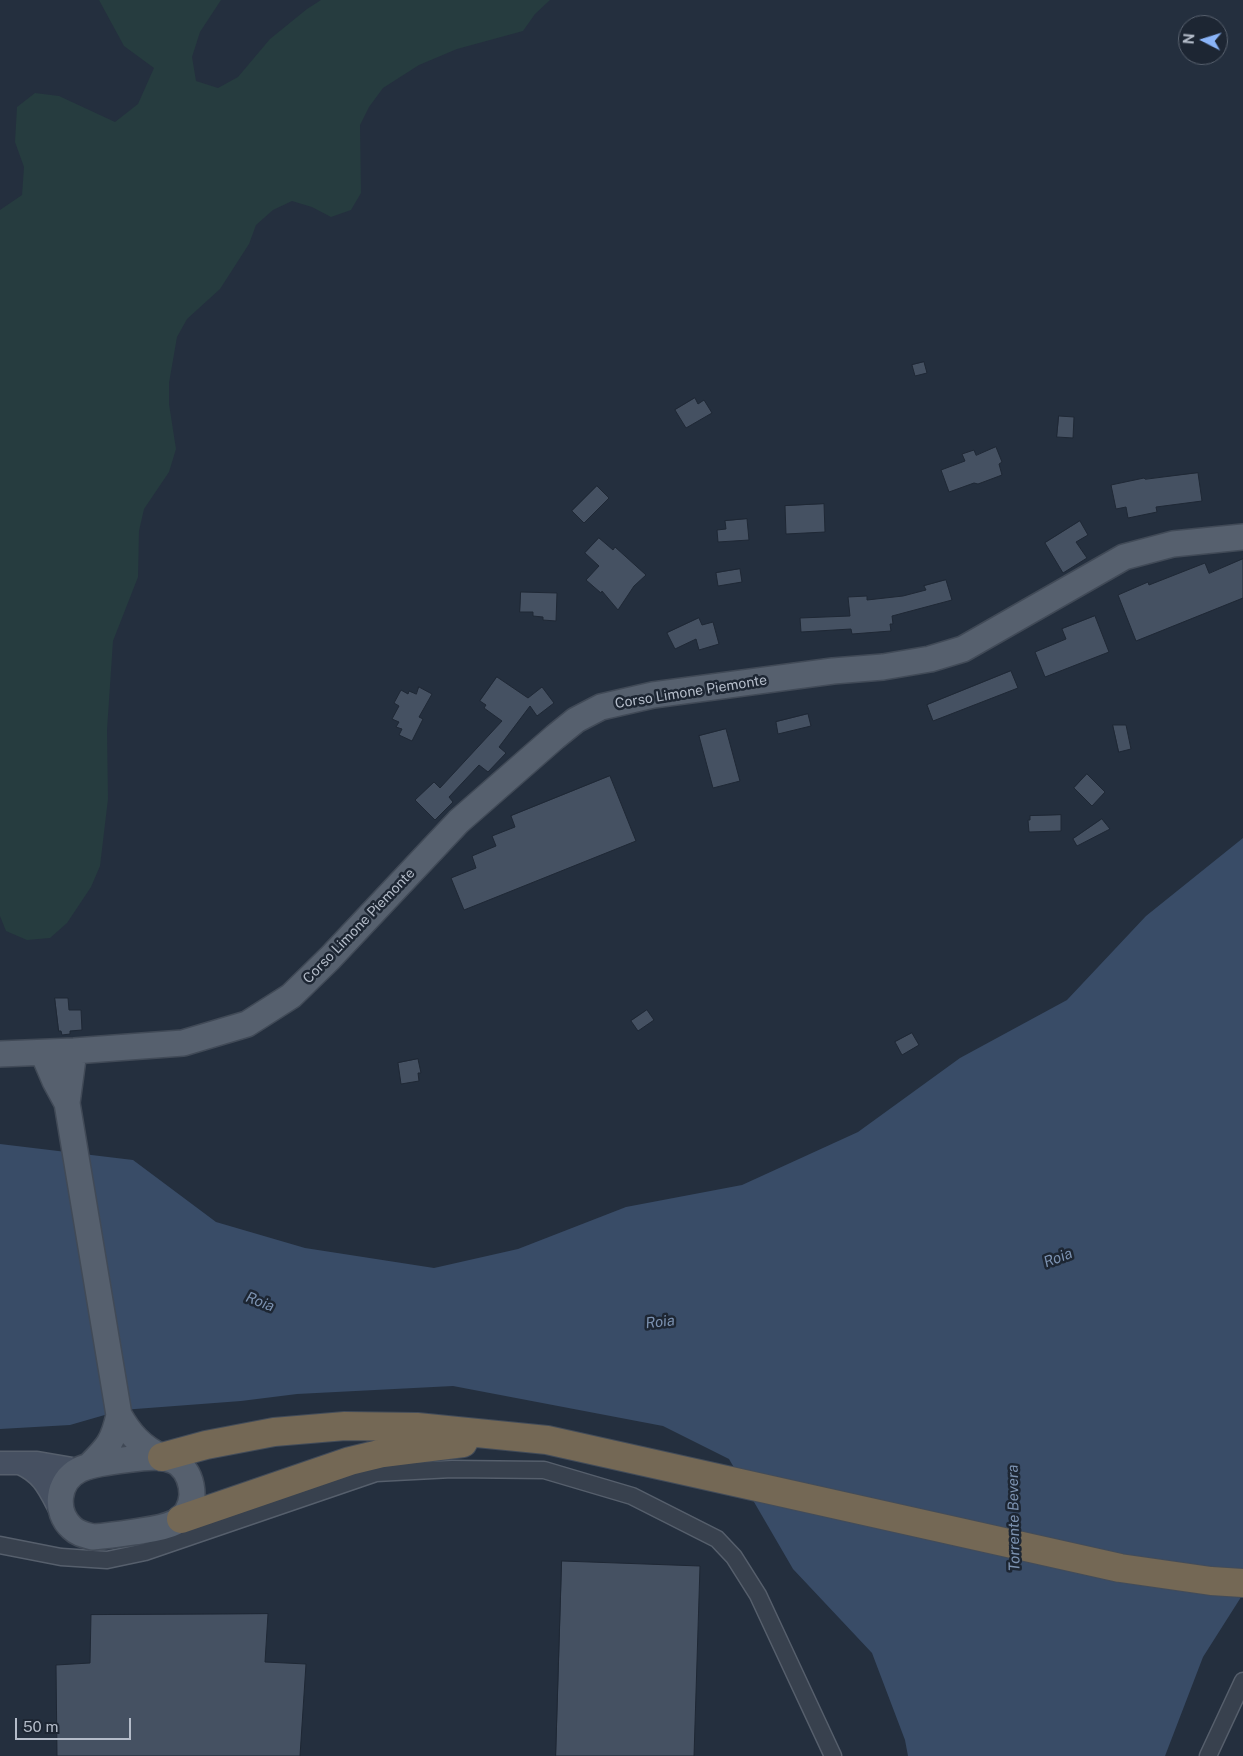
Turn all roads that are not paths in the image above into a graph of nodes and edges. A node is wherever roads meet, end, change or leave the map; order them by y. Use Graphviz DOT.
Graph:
graph roads {
  1 [pos="1243,537"];
  2 [pos="58,1052"];
  3 [pos="0,1054"];
  4 [pos="119,1415"];
  5 [pos="514,1437"];
  6 [pos="162,1457"];
  7 [pos="10,1463"];
  8 [pos="84,1468"];
  9 [pos="60,1509"];
  10 [pos="181,1519"];
  11 [pos="0,1545"];
  12 [pos="1243,1583"];
  13 [pos="1243,1681"];
  14 [pos="832,1756"];
  15 [pos="1208,1756"];
  1 -- 2 [label="main road, Corso Limone Piemonte"];
  2 -- 3 [label="main road, Corso Limone Piemonte"];
  2 -- 4 [label="main road"];
  4 -- 6 [label="main road"];
  4 -- 8 [label="main road"];
  5 -- 6 [label="highway"];
  5 -- 10 [label="highway"];
  5 -- 12 [label="highway"];
  6 -- 8 [label="main road"];
  6 -- 10 [label="main road"];
  7 -- 8 [label="street"];
  7 -- 9 [label="street"];
  8 -- 9 [label="main road"];
  9 -- 10 [label="main road"];
  11 -- 14 [label="street"];
  13 -- 15 [label="street"];
}
